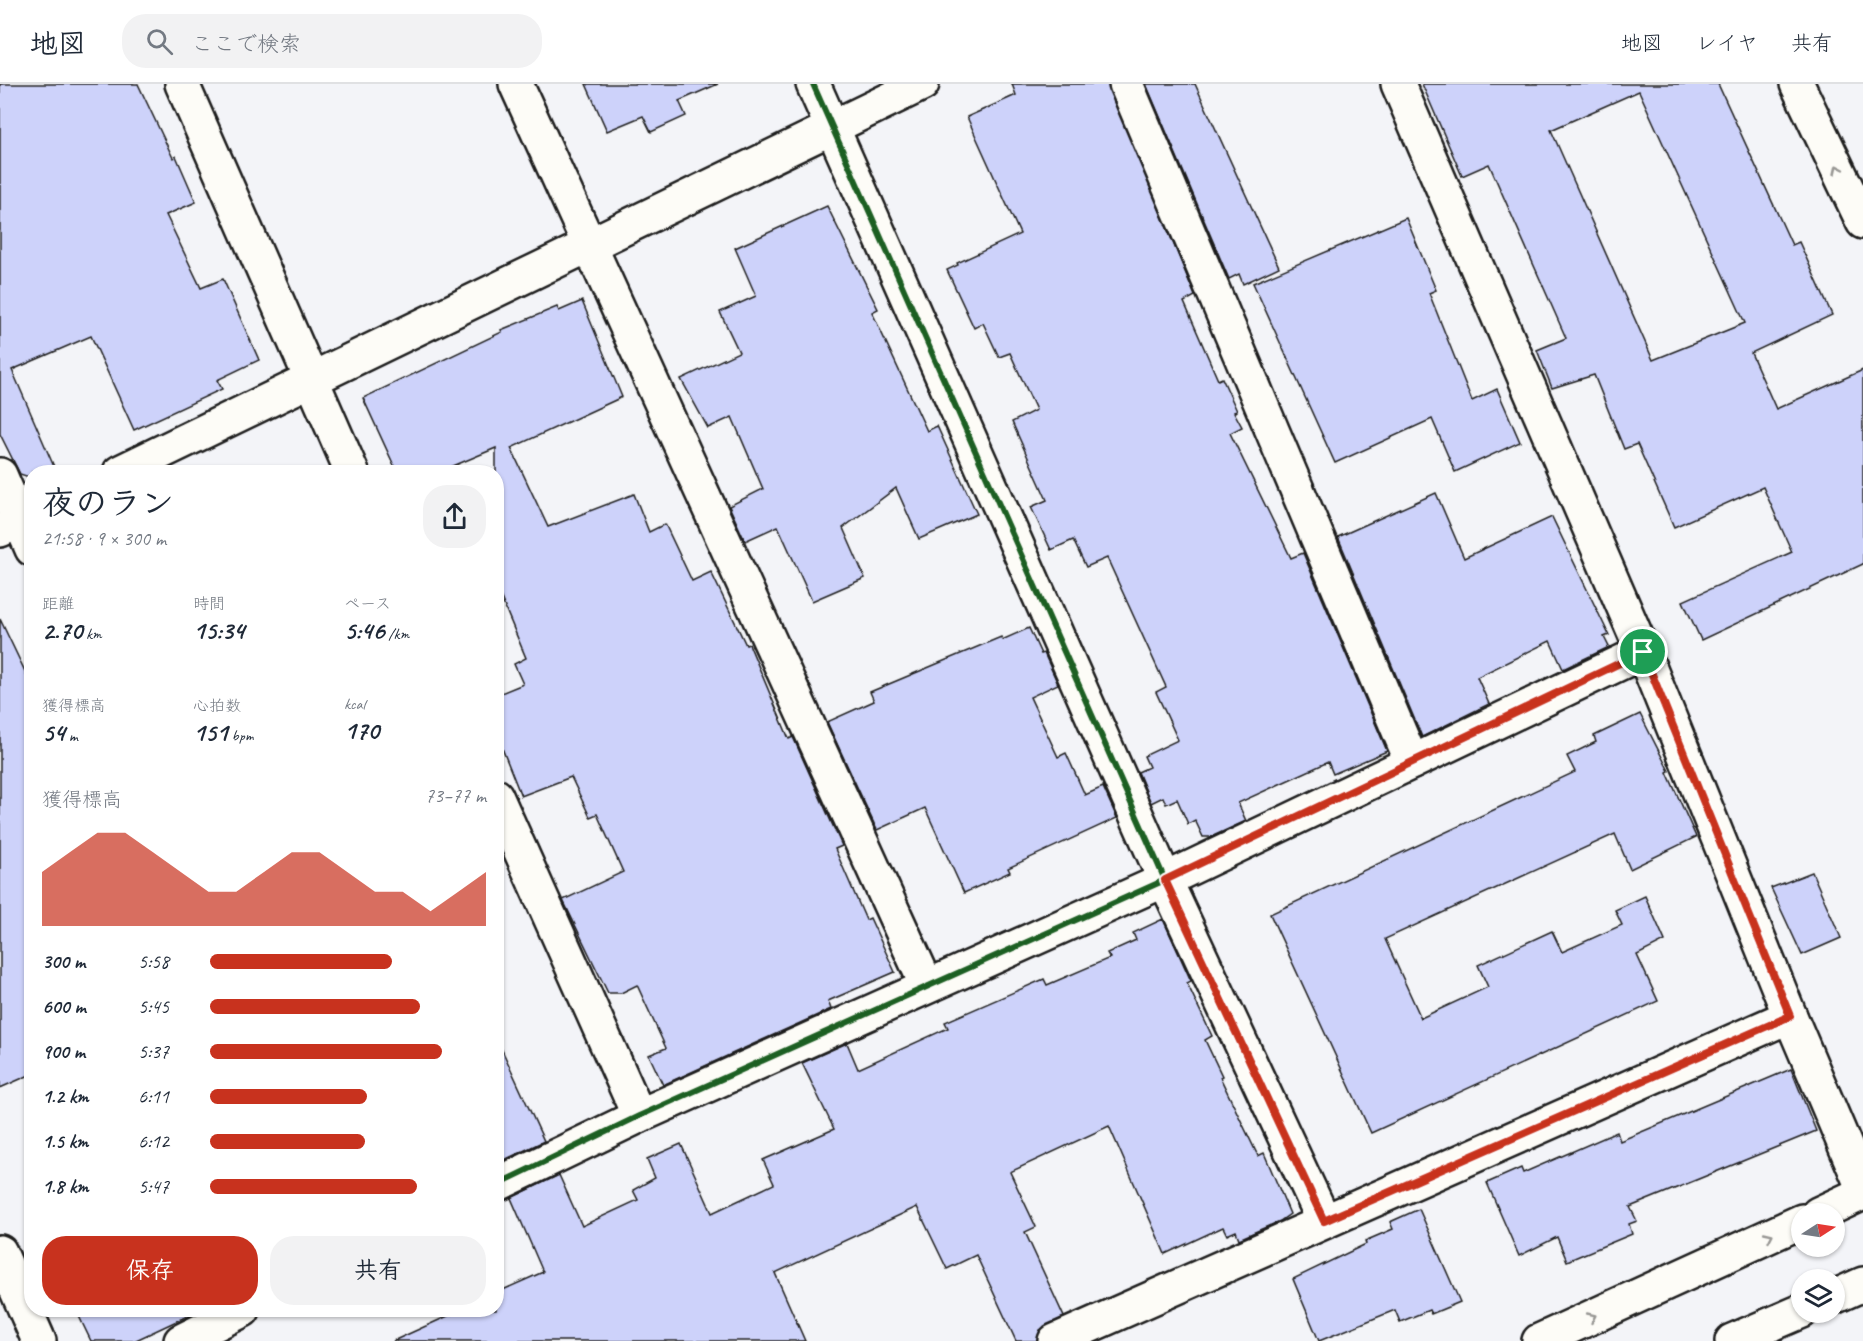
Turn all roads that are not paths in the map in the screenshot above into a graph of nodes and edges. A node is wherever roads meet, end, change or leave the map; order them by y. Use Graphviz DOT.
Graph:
graph roads {
  1 [pos="182,84"];
  2 [pos="516,84"];
  3 [pos="813,84"];
  4 [pos="921,84"];
  5 [pos="1126,84"];
  6 [pos="1398,84"];
  7 [pos="1797,84"];
  8 [pos="831,126"];
  9 [pos="1863,222"];
  10 [pos="588,244"];
  11 [pos="310,381"];
  12 [pos="135,465"];
  13 [pos="349,465"];
  14 [pos="0,475"];
  15 [pos="21,529"];
  16 [pos="1643,652"];
  17 [pos="1412,762"];
  18 [pos="504,814"];
  19 [pos="1165,880"];
  20 [pos="927,986"];
  21 [pos="1790,1016"];
  22 [pos="639,1116"];
  23 [pos="504,1181"];
  24 [pos="1863,1191"];
  25 [pos="1840,1203"];
  26 [pos="1324,1221"];
  27 [pos="1791,1226"];
  28 [pos="0,1252"];
  29 [pos="1863,1284"];
  30 [pos="1845,1292"];
  31 [pos="24,1307"];
  32 [pos="1791,1316"];
  33 [pos="28,1317"];
  34 [pos="229,1317"];
  35 [pos="39,1341"];
  36 [pos="181,1341"];
  37 [pos="1055,1341"];
  38 [pos="1539,1341"];
  39 [pos="1732,1341"];
  1 -- 11 [label="main road"];
  2 -- 10 [label="main road"];
  3 -- 8 [label="main road"];
  4 -- 8 [label="main road"];
  5 -- 17 [label="main road"];
  6 -- 16 [label="main road"];
  9 -- 7 [label="main road, one-way"];
  8 -- 10 [label="main road"];
  8 -- 19 [label="main road"];
  10 -- 11 [label="main road"];
  10 -- 20 [label="main road"];
  11 -- 12 [label="main road"];
  11 -- 13 [label="main road"];
  14 -- 15 [label="main road"];
  16 -- 17 [label="main road"];
  16 -- 21 [label="main road"];
  17 -- 19 [label="main road"];
  18 -- 22 [label="main road"];
  19 -- 20 [label="main road"];
  19 -- 26 [label="main road"];
  20 -- 22 [label="main road"];
  21 -- 24 [label="main road"];
  21 -- 26 [label="main road"];
  22 -- 23 [label="main road"];
  24 -- 25 [label="main road"];
  26 -- 37 [label="main road"];
  38 -- 27 [label="main road, one-way"];
  28 -- 31 [label="main road"];
  29 -- 30 [label="main road"];
  32 -- 39 [label="main road"];
  33 -- 35 [label="main road"];
  34 -- 36 [label="main road"];
}
